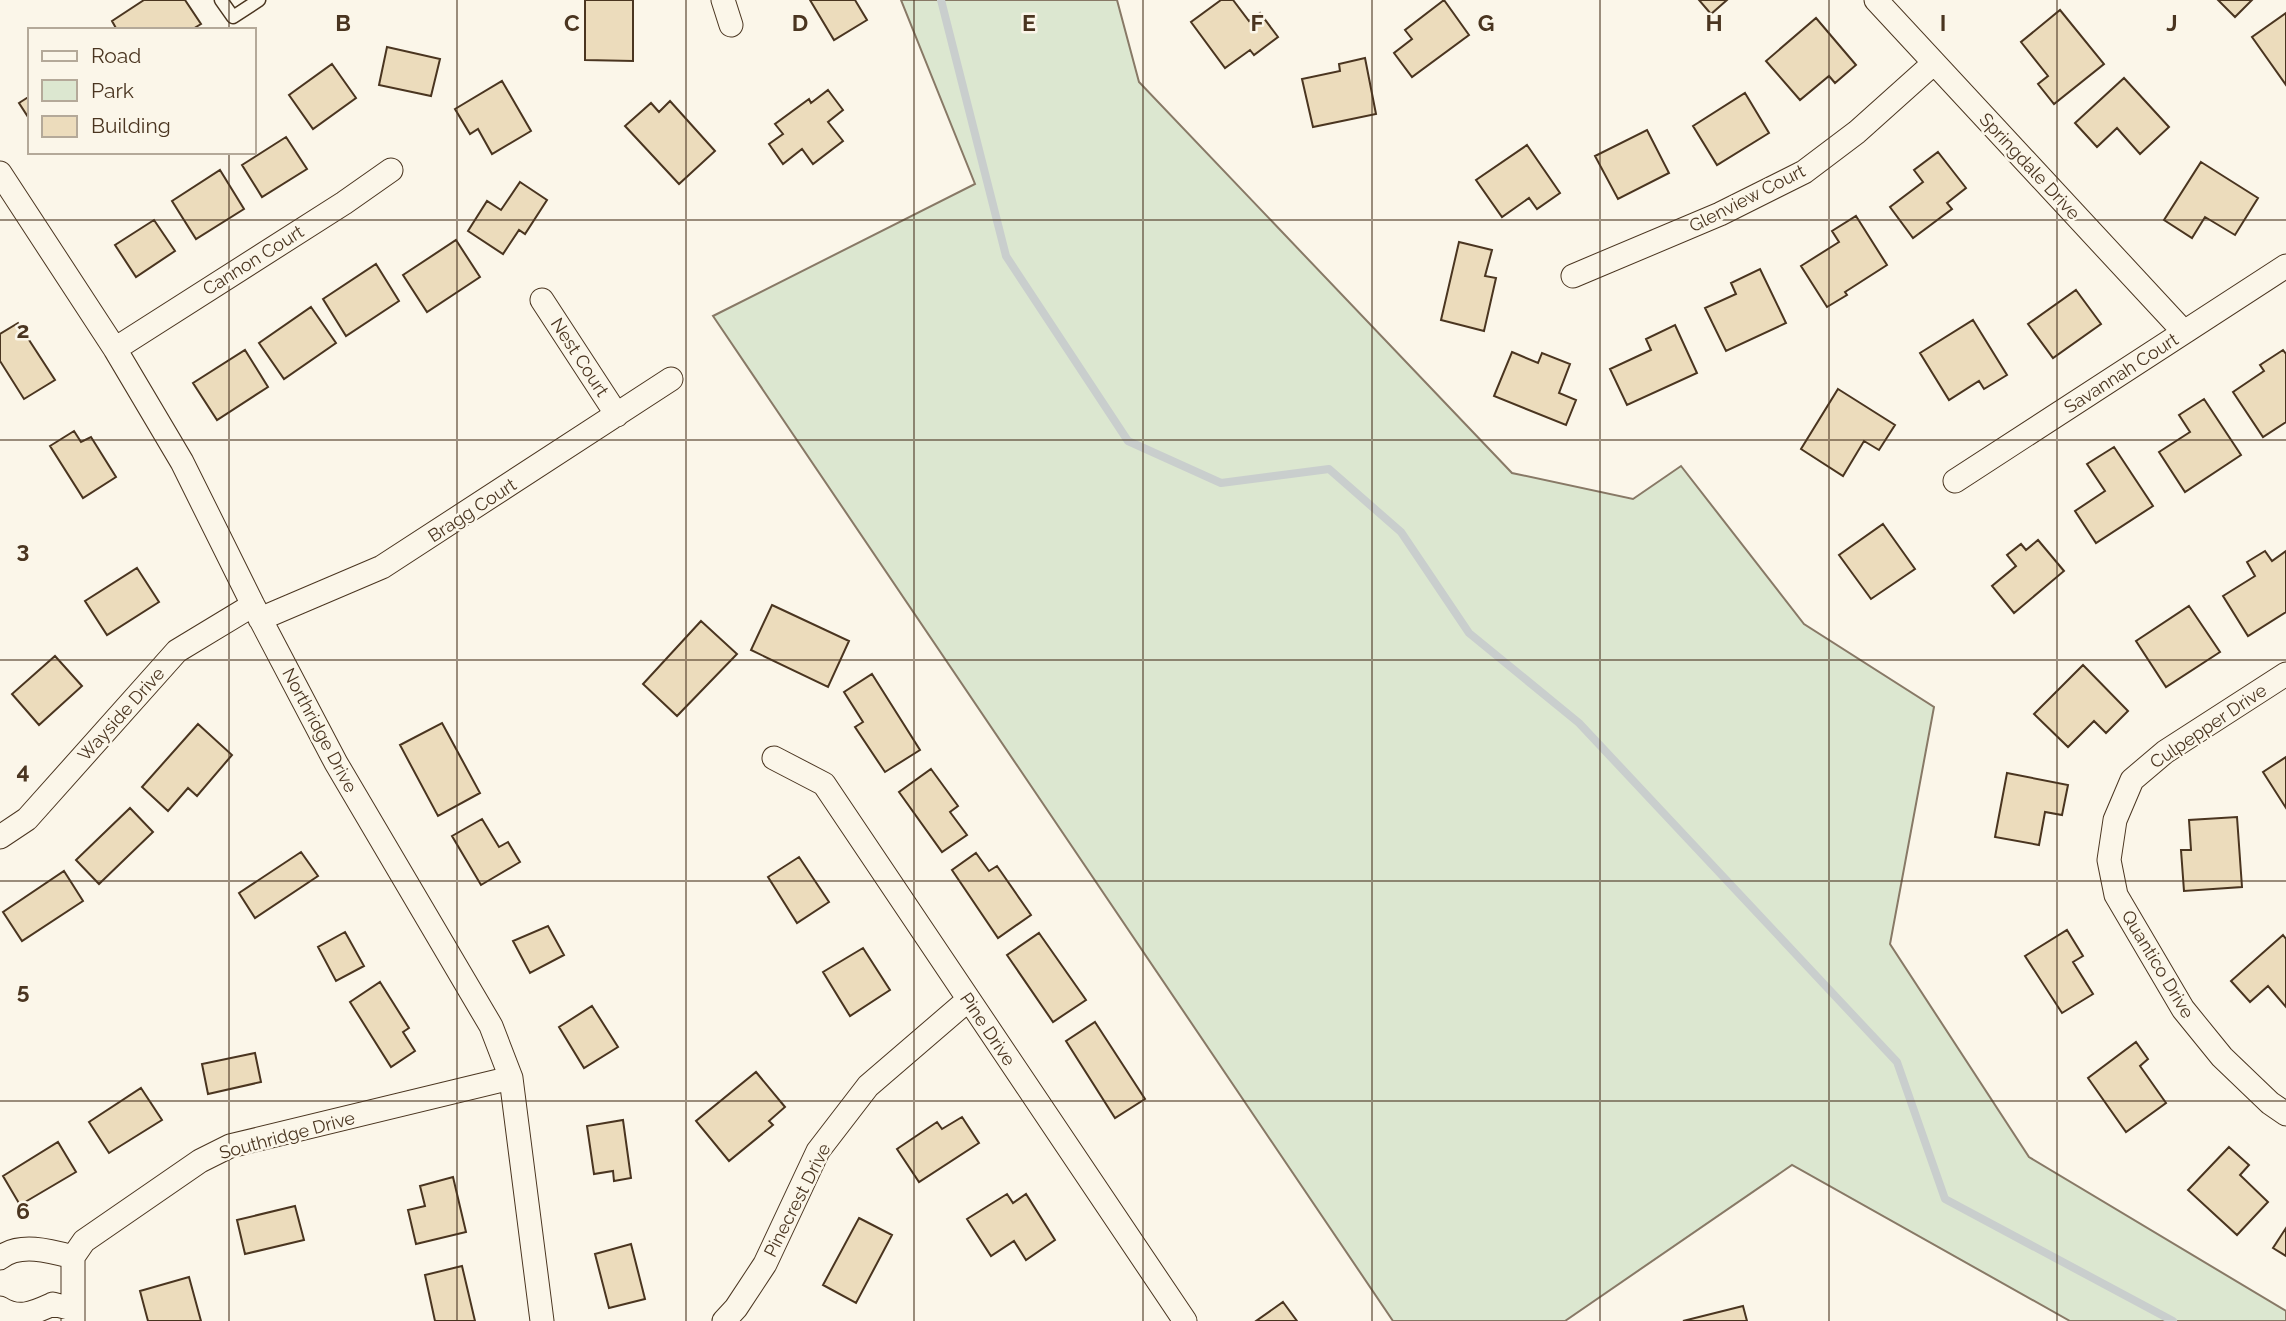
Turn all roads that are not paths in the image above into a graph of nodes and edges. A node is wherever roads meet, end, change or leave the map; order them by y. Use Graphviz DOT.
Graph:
graph roads {
  1 [pos="221,0"];
  2 [pos="259,0"];
  3 [pos="723,0"];
  4 [pos="1876,0"];
  5 [pos="731,25"];
  6 [pos="1934,63"];
  7 [pos="391,170"];
  8 [pos="0,173"];
  9 [pos="2286,266"];
  10 [pos="1573,276"];
  11 [pos="542,300"];
  12 [pos="2183,332"];
  13 [pos="115,349"];
  14 [pos="671,379"];
  15 [pos="617,415"];
  16 [pos="1955,481"];
  17 [pos="257,612"];
  18 [pos="2286,674"];
  19 [pos="774,758"];
  20 [pos="2132,780"];
  21 [pos="0,837"];
  22 [pos="968,1000"];
  23 [pos="511,1078"];
  24 [pos="2286,1114"];
  25 [pos="73,1257"];
  26 [pos="0,1258"];
  27 [pos="0,1308"];
  28 [pos="73,1315"];
  29 [pos="542,1321"];
  30 [pos="724,1321"];
  31 [pos="1185,1321"];
  1 -- 2 [label="lane"];
  3 -- 5 [label="street"];
  4 -- 6 [label="street, Springdale Drive"];
  6 -- 10 [label="street, Glenview Court"];
  6 -- 12 [label="street, Springdale Drive"];
  7 -- 13 [label="street, Cannon Court"];
  8 -- 13 [label="street, Northridge Drive"];
  9 -- 12 [label="street, Savannah Court"];
  11 -- 15 [label="street, Nest Court"];
  12 -- 16 [label="street, Savannah Court"];
  13 -- 17 [label="street, Northridge Drive"];
  14 -- 15 [label="street, Bragg Court"];
  15 -- 17 [label="street, Bragg Court"];
  17 -- 21 [label="street, Wayside Drive"];
  17 -- 23 [label="street, Northridge Drive"];
  18 -- 20 [label="street, Culpepper Drive"];
  19 -- 22 [label="street, Pine Drive"];
  20 -- 24 [label="street, Quantico Drive"];
  22 -- 30 [label="street, Pinecrest Drive"];
  22 -- 31 [label="street, Pine Drive"];
  23 -- 25 [label="street, Southridge Drive"];
  23 -- 29 [label="street, Northridge Drive"];
  25 -- 26 [label="street"];
  25 -- 28 [label="street"];
  27 -- 28 [label="street"];
}
